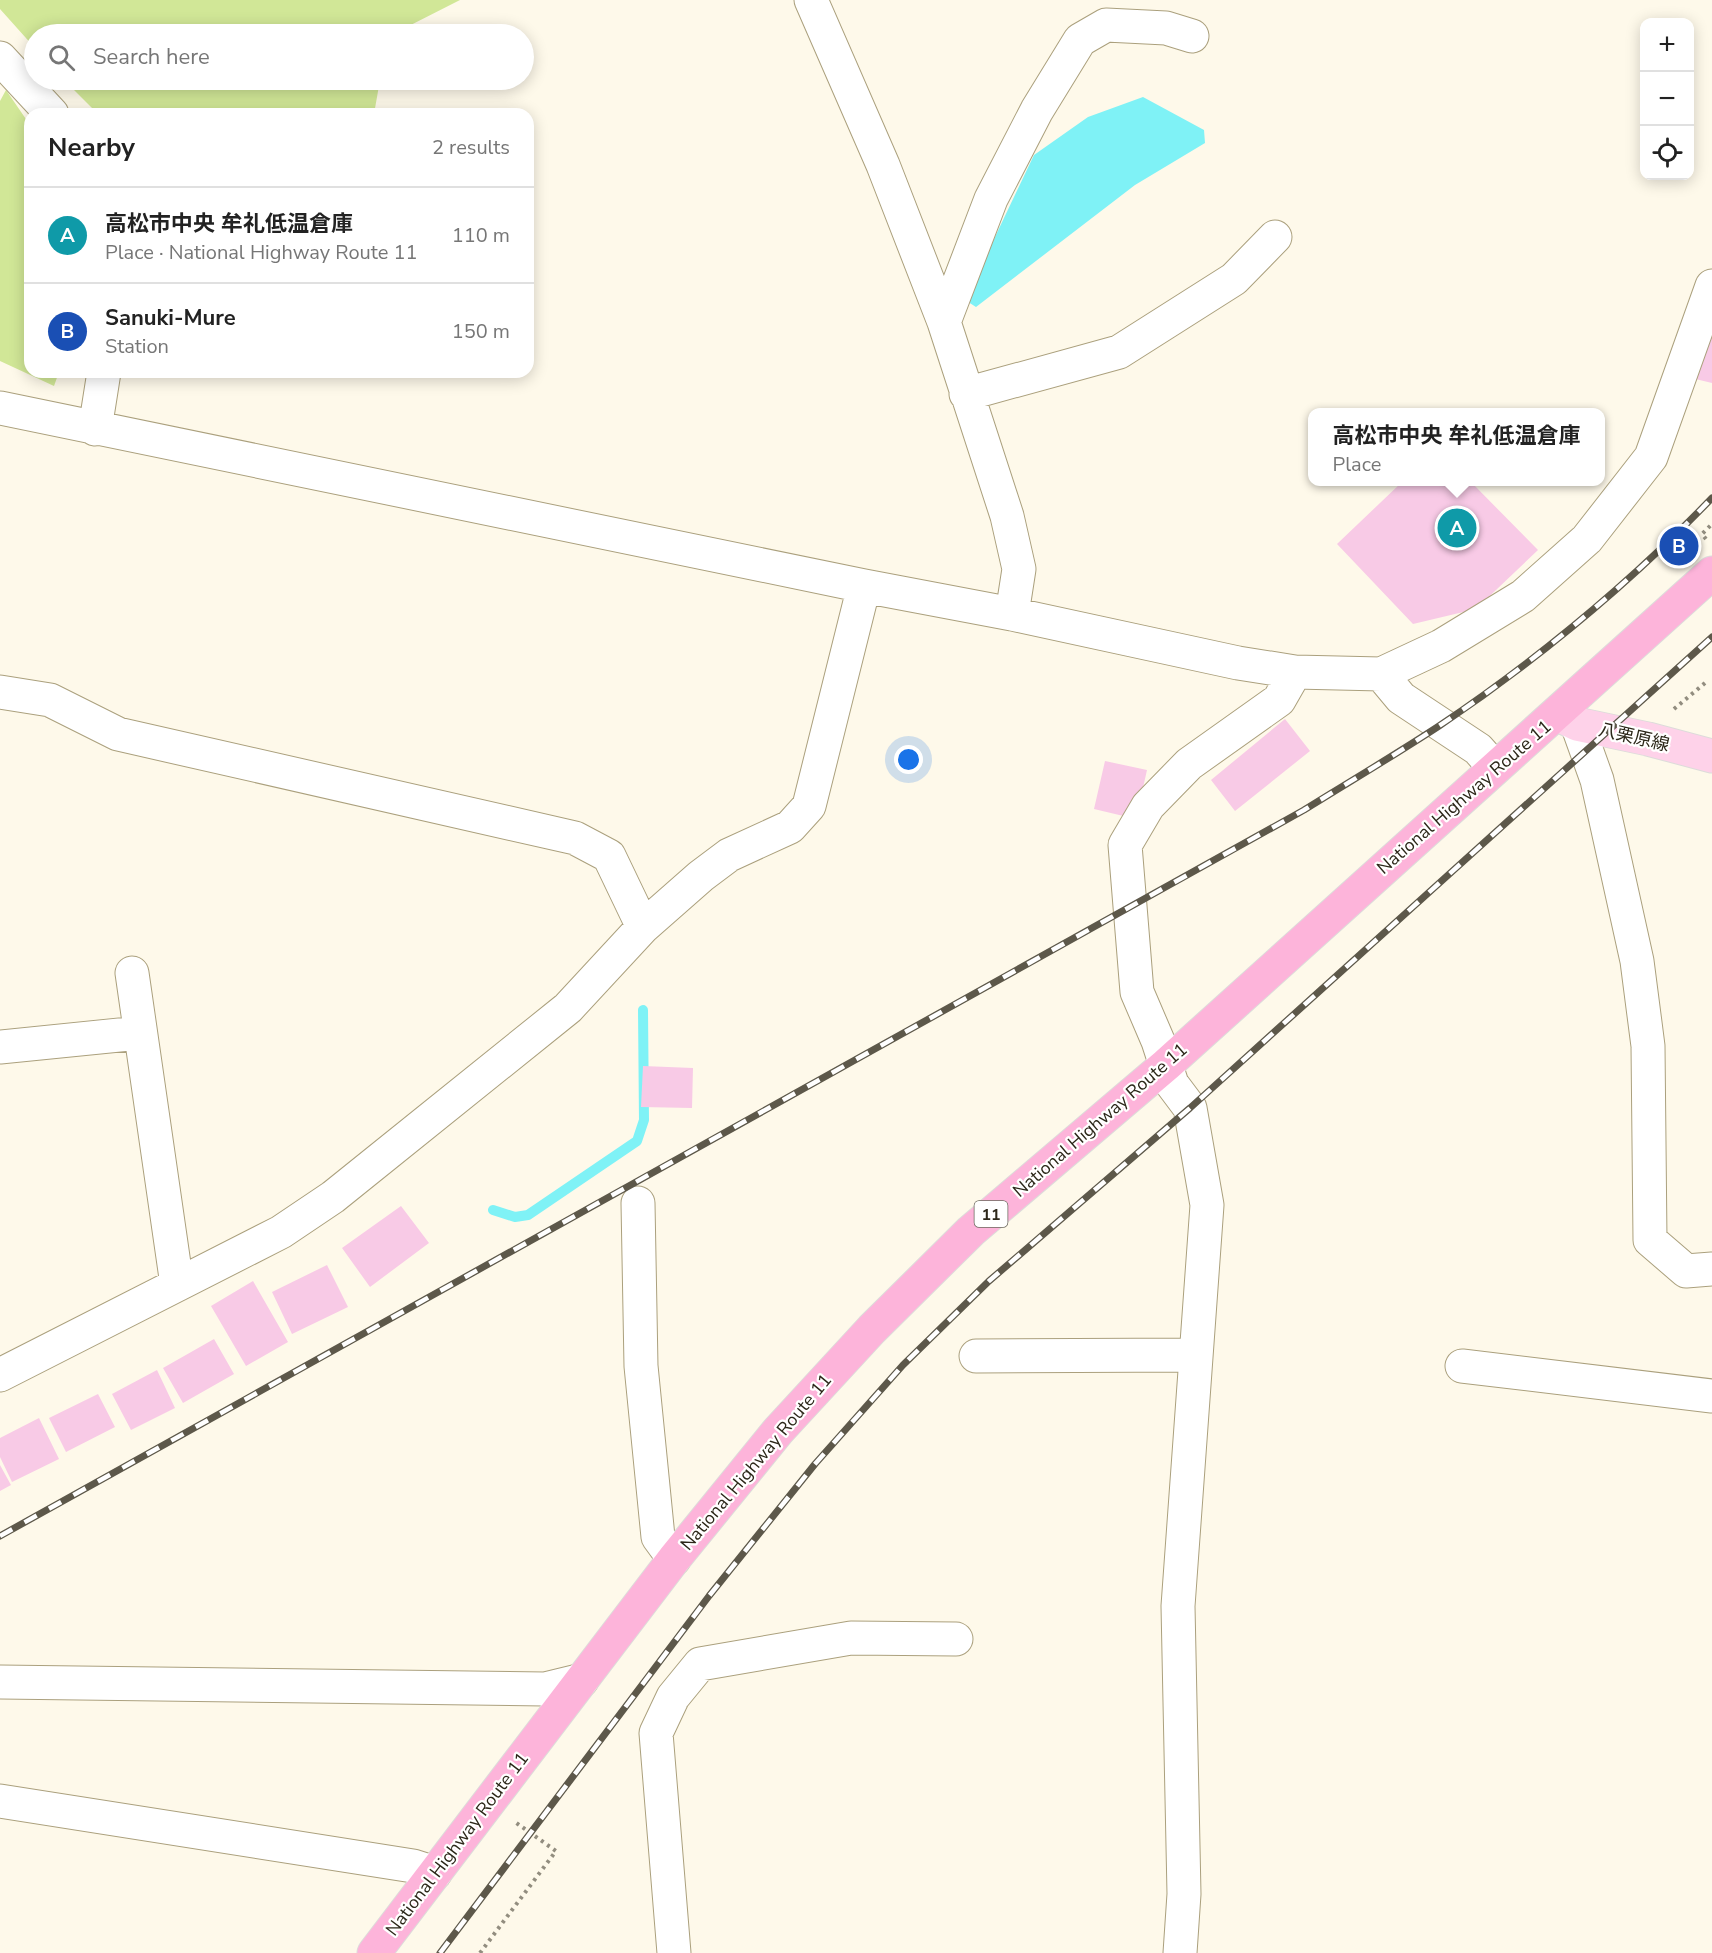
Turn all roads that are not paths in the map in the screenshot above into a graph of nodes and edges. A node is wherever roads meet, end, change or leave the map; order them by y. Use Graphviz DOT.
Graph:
graph roads {
  1 [pos="811,0"];
  2 [pos="1192,36"];
  3 [pos="0,58"];
  4 [pos="24,84"];
  5 [pos="30,90"];
  6 [pos="46,108"];
  7 [pos="1275,237"];
  8 [pos="1712,286"];
  9 [pos="944,322"];
  10 [pos="103,378"];
  11 [pos="966,394"];
  12 [pos="0,408"];
  13 [pos="95,429"];
  14 [pos="1712,573"];
  15 [pos="864,586"];
  16 [pos="1012,614"];
  17 [pos="1295,672"];
  18 [pos="1381,674"];
  19 [pos="0,692"];
  20 [pos="1567,719"];
  21 [pos="1712,756"];
  22 [pos="1494,767"];
  23 [pos="643,927"];
  24 [pos="132,973"];
  25 [pos="139,1033"];
  26 [pos="0,1047"];
  27 [pos="1166,1065"];
  28 [pos="638,1203"];
  29 [pos="1712,1269"];
  30 [pos="177,1285"];
  31 [pos="1196,1355"];
  32 [pos="976,1356"];
  33 [pos="1462,1366"];
  34 [pos="0,1375"];
  35 [pos="1712,1396"];
  36 [pos="674,1559"];
  37 [pos="956,1639"];
  38 [pos="582,1680"];
  39 [pos="0,1682"];
  40 [pos="0,1802"];
  41 [pos="435,1874"];
  42 [pos="374,1953"];
  43 [pos="674,1953"];
  44 [pos="1180,1953"];
  1 -- 9 [label="street"];
  2 -- 9 [label="street"];
  3 -- 4 [label="street"];
  5 -- 6 [label="street"];
  7 -- 11 [label="street"];
  8 -- 18 [label="street"];
  9 -- 11 [label="street"];
  10 -- 13 [label="street"];
  11 -- 16 [label="street"];
  12 -- 13 [label="street"];
  13 -- 15 [label="street"];
  14 -- 20 [label="highway, National Highway Route 11 / 11"];
  15 -- 16 [label="street"];
  15 -- 23 [label="street"];
  16 -- 17 [label="street"];
  17 -- 18 [label="street"];
  17 -- 27 [label="street"];
  18 -- 22 [label="street"];
  19 -- 23 [label="street"];
  20 -- 21 [label="main road, 八栗原線"];
  20 -- 22 [label="highway, National Highway Route 11 / 11"];
  20 -- 29 [label="street"];
  22 -- 27 [label="highway, National Highway Route 11 / 11"];
  23 -- 30 [label="street"];
  24 -- 25 [label="street"];
  25 -- 26 [label="street"];
  25 -- 30 [label="street"];
  27 -- 31 [label="street"];
  27 -- 36 [label="highway, National Highway Route 11 / 11"];
  28 -- 36 [label="street"];
  30 -- 34 [label="street"];
  31 -- 32 [label="street"];
  31 -- 44 [label="street"];
  33 -- 35 [label="street"];
  36 -- 38 [label="highway, National Highway Route 11 / 11"];
  37 -- 43 [label="street"];
  38 -- 39 [label="street"];
  38 -- 41 [label="highway, National Highway Route 11 / 11"];
  40 -- 41 [label="street"];
  41 -- 42 [label="highway, National Highway Route 11 / 11"];
}
